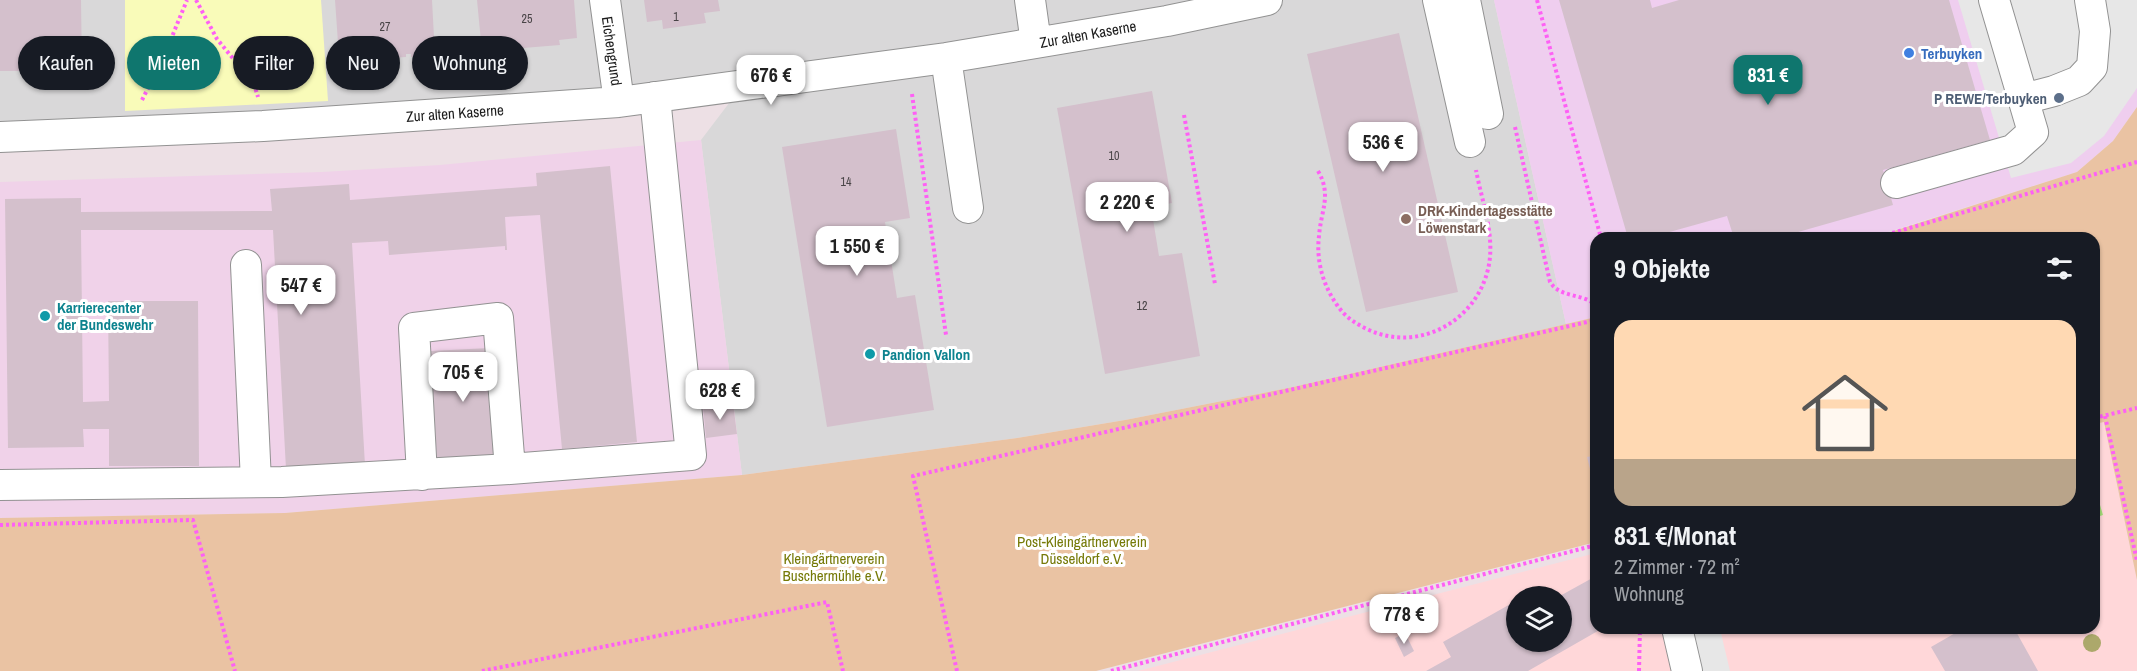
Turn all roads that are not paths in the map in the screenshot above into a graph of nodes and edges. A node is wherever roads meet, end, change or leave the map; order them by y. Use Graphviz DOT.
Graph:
graph roads {
  1 [pos="605,0"];
  2 [pos="1030,0"];
  3 [pos="1267,0"];
  4 [pos="1438,0"];
  5 [pos="1465,0"];
  6 [pos="1994,0"];
  7 [pos="2090,0"];
  8 [pos="1036,43"];
  9 [pos="946,58"];
  10 [pos="655,97"];
  11 [pos="2023,99"];
  12 [pos="619,102"];
  13 [pos="1501,119"];
  14 [pos="0,137"];
  15 [pos="1470,142"];
  16 [pos="1896,183"];
  17 [pos="968,208"];
  18 [pos="246,265"];
  19 [pos="510,469"];
  20 [pos="422,475"];
  21 [pos="256,482"];
  22 [pos="0,485"];
  23 [pos="1678,634"];
  24 [pos="1687,671"];
  1 -- 12 [label="street, Eichengrund"];
  2 -- 8 [label="street"];
  3 -- 8 [label="street, Zur alten Kaserne"];
  4 -- 15 [label="street"];
  5 -- 13 [label="street"];
  6 -- 11 [label="street"];
  7 -- 11 [label="street"];
  8 -- 9 [label="street, Zur alten Kaserne"];
  9 -- 10 [label="street, Zur alten Kaserne"];
  9 -- 17 [label="street"];
  10 -- 12 [label="street, Zur alten Kaserne"];
  10 -- 19 [label="street"];
  11 -- 16 [label="street"];
  12 -- 14 [label="street, Zur alten Kaserne"];
  18 -- 21 [label="street"];
  19 -- 20 [label="street"];
  19 -- 20 [label="street"];
  20 -- 21 [label="street"];
  21 -- 22 [label="street"];
  23 -- 24 [label="street"];
}
